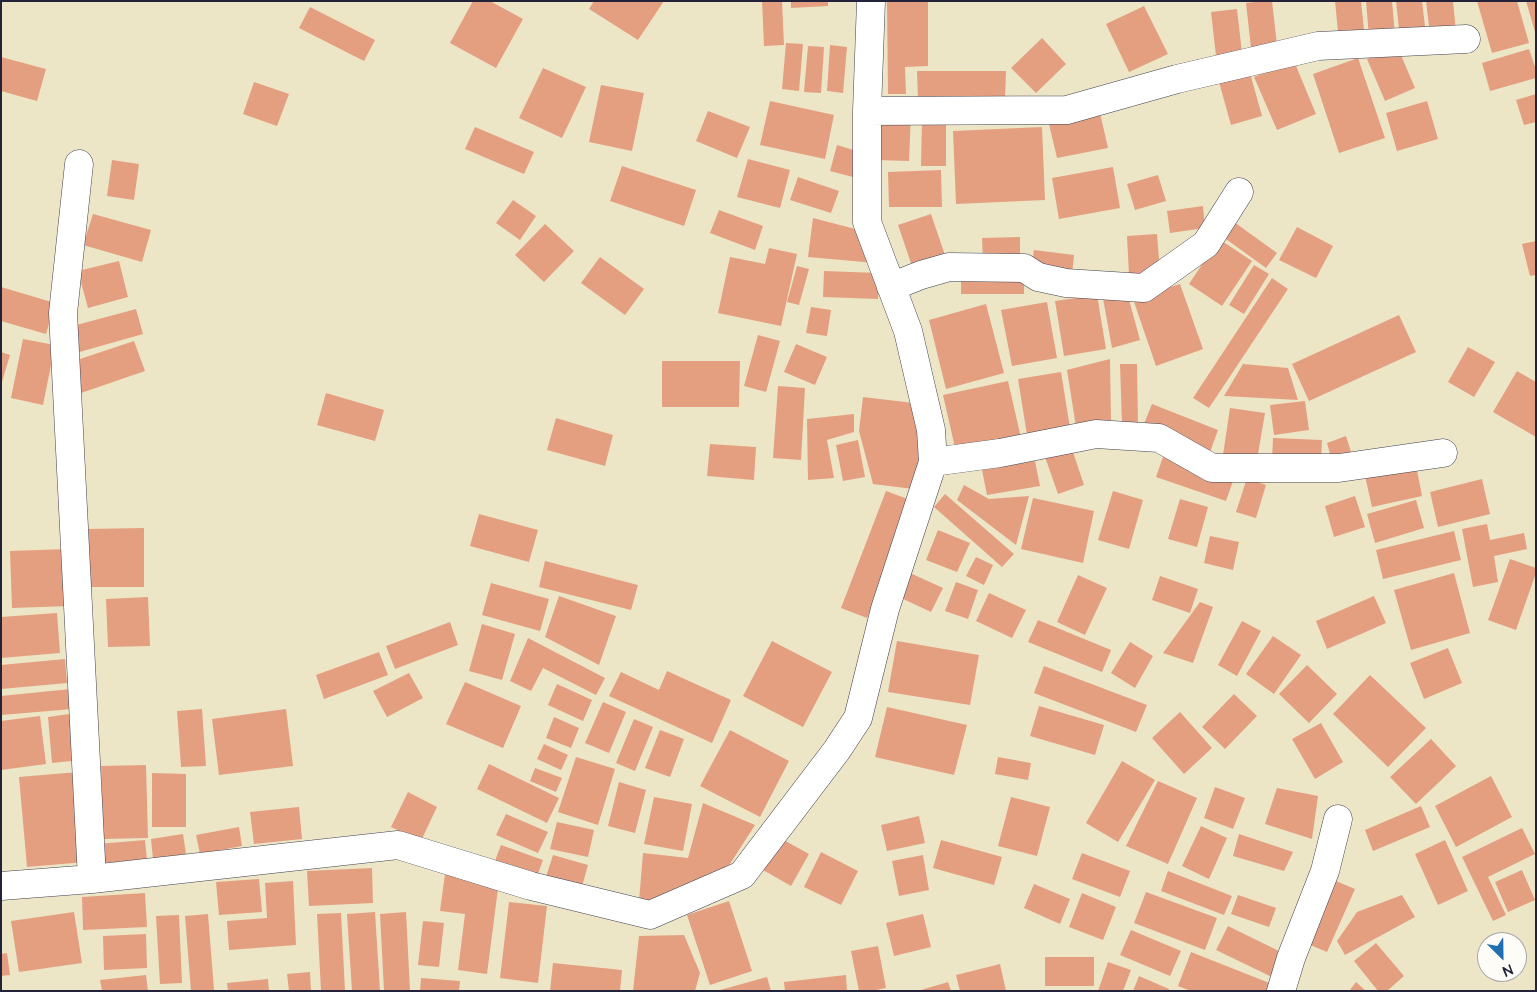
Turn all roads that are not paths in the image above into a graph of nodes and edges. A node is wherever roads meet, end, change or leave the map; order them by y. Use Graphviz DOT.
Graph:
graph roads {
  1 [pos="872,1"];
  2 [pos="1466,38"];
  3 [pos="868,111"];
  4 [pos="79,164"];
  5 [pos="1239,192"];
  6 [pos="891,286"];
  7 [pos="1443,454"];
  8 [pos="932,462"];
  9 [pos="1338,819"];
  10 [pos="92,878"];
  11 [pos="1,886"];
  12 [pos="1280,991"];
  1 -- 3 [label="street"];
  2 -- 3 [label="street"];
  3 -- 6 [label="street"];
  4 -- 10 [label="street"];
  5 -- 6 [label="street"];
  6 -- 8 [label="street"];
  7 -- 8 [label="street"];
  8 -- 10 [label="street"];
  9 -- 12 [label="street"];
  10 -- 11 [label="street"];
}
